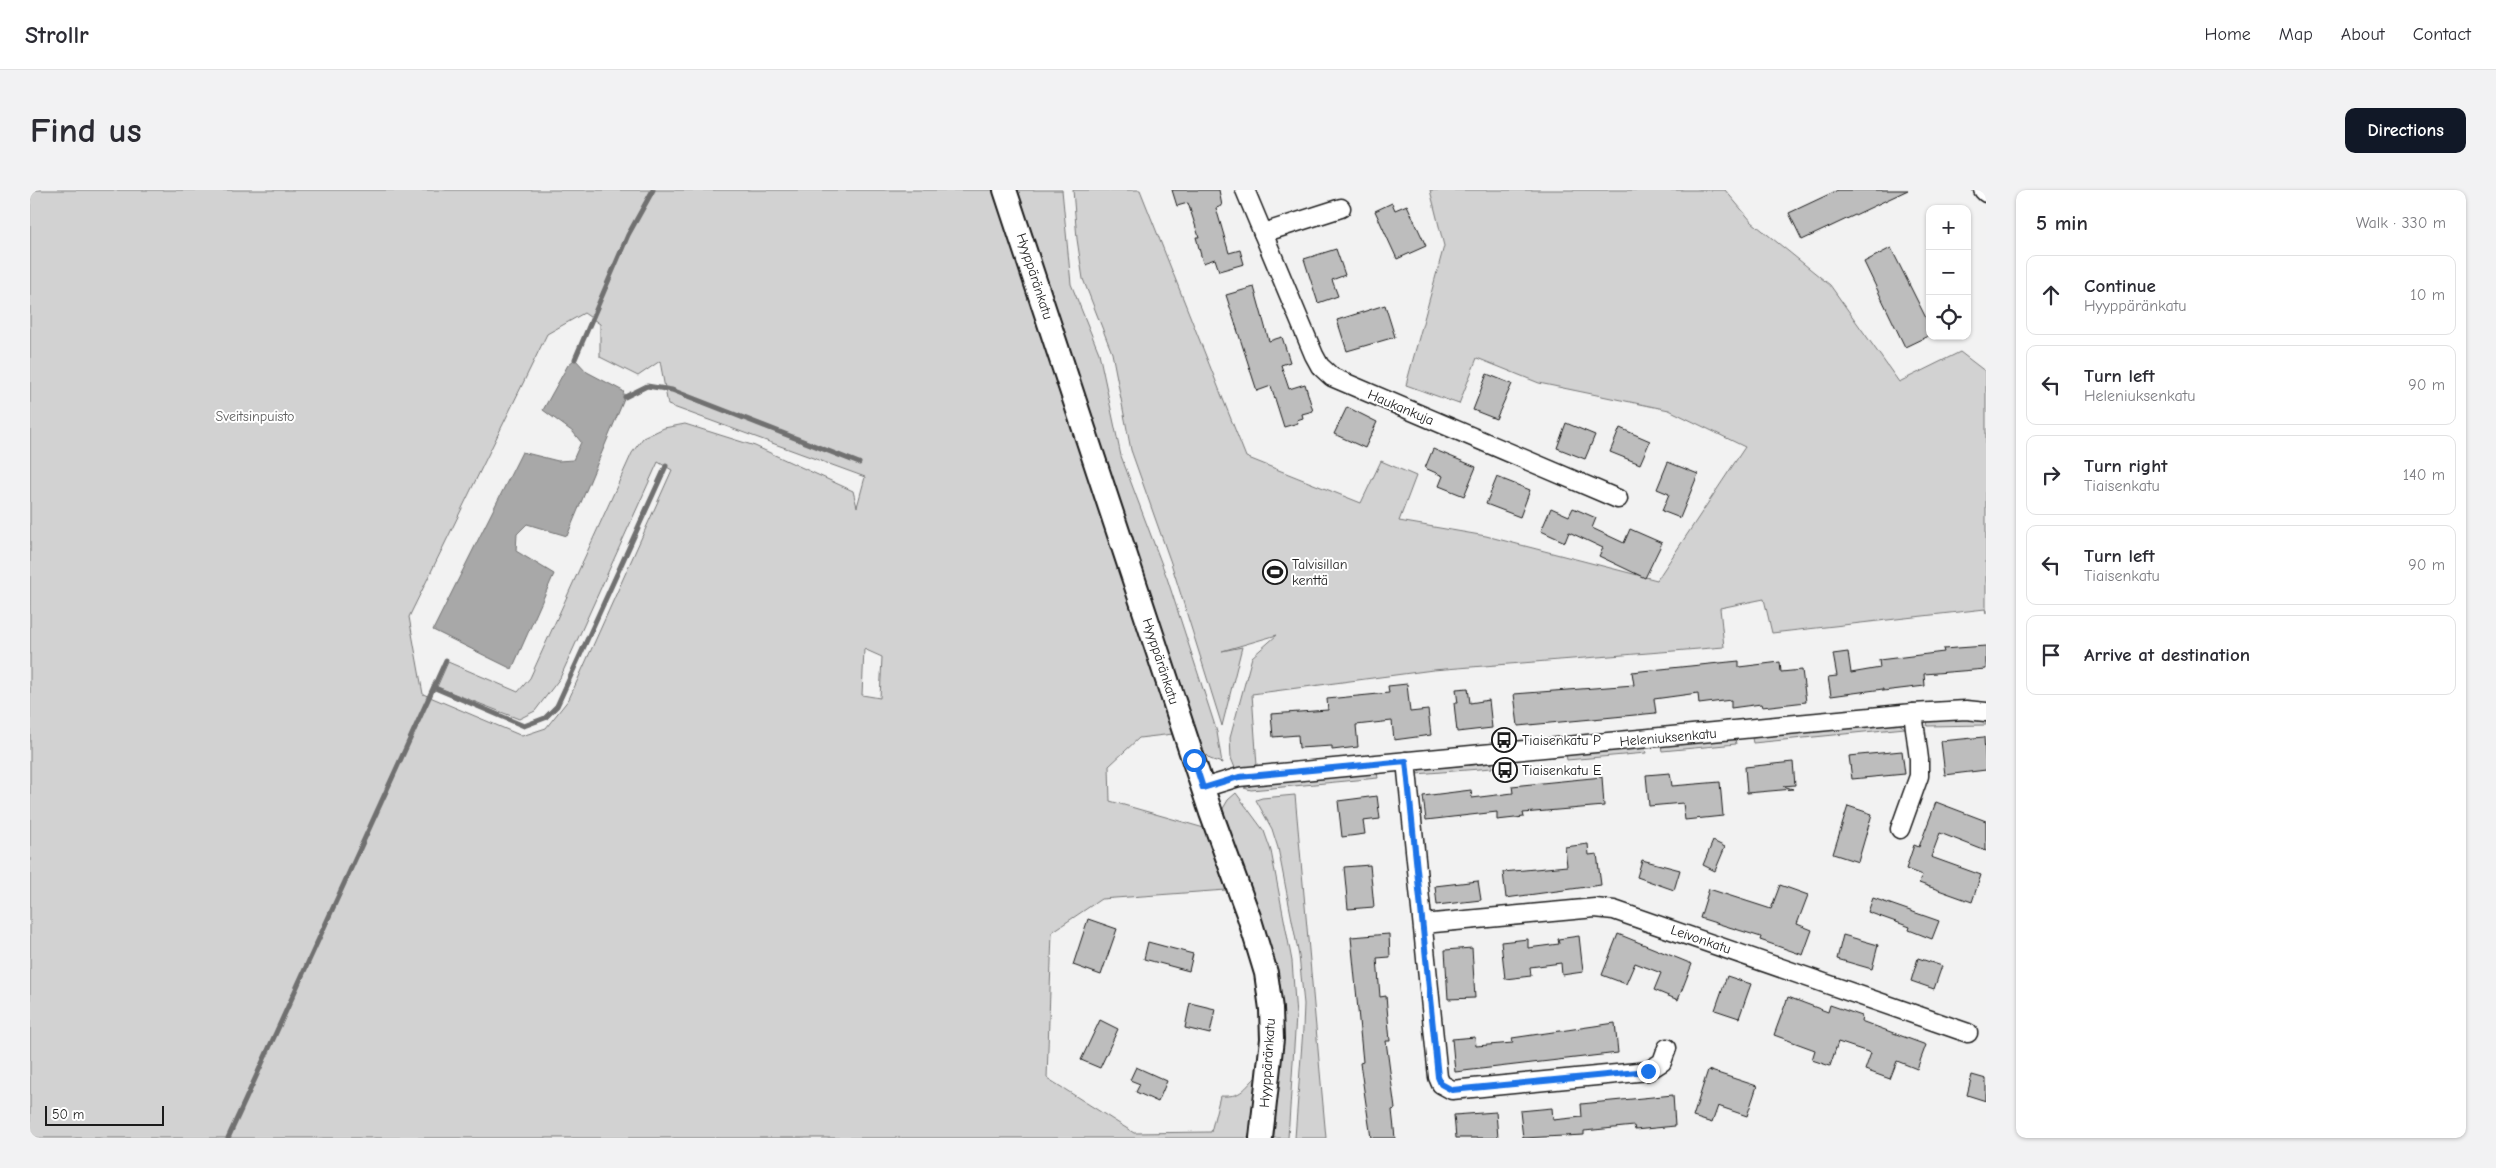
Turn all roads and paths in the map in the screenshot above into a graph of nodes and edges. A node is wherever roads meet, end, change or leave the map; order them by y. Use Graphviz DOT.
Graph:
graph roads {
  1 [pos="1005,190"];
  2 [pos="1244,190"];
  3 [pos="1983,190"];
  4 [pos="1986,193"];
  5 [pos="1341,208"];
  6 [pos="1263,233"];
  7 [pos="1618,499"];
  8 [pos="1986,712"];
  9 [pos="1913,713"];
  10 [pos="1406,761"];
  11 [pos="1203,788"];
  12 [pos="1900,828"];
  13 [pos="1423,924"];
  14 [pos="1968,1033"];
  15 [pos="1667,1048"];
  16 [pos="1261,1138"];
  1 -- 11 [label="street, Hyyppäränkatu"];
  2 -- 6 [label="street, Haukankuja"];
  3 -- 4 [label="street"];
  5 -- 6 [label="street"];
  6 -- 7 [label="street, Haukankuja"];
  8 -- 9 [label="street, Heleniuksenkatu"];
  9 -- 10 [label="street, Heleniuksenkatu"];
  9 -- 12 [label="street"];
  10 -- 11 [label="street, Heleniuksenkatu"];
  10 -- 13 [label="street"];
  11 -- 16 [label="street, Hyyppäränkatu"];
  13 -- 14 [label="street, Leivonkatu"];
  13 -- 15 [label="street"];
}
